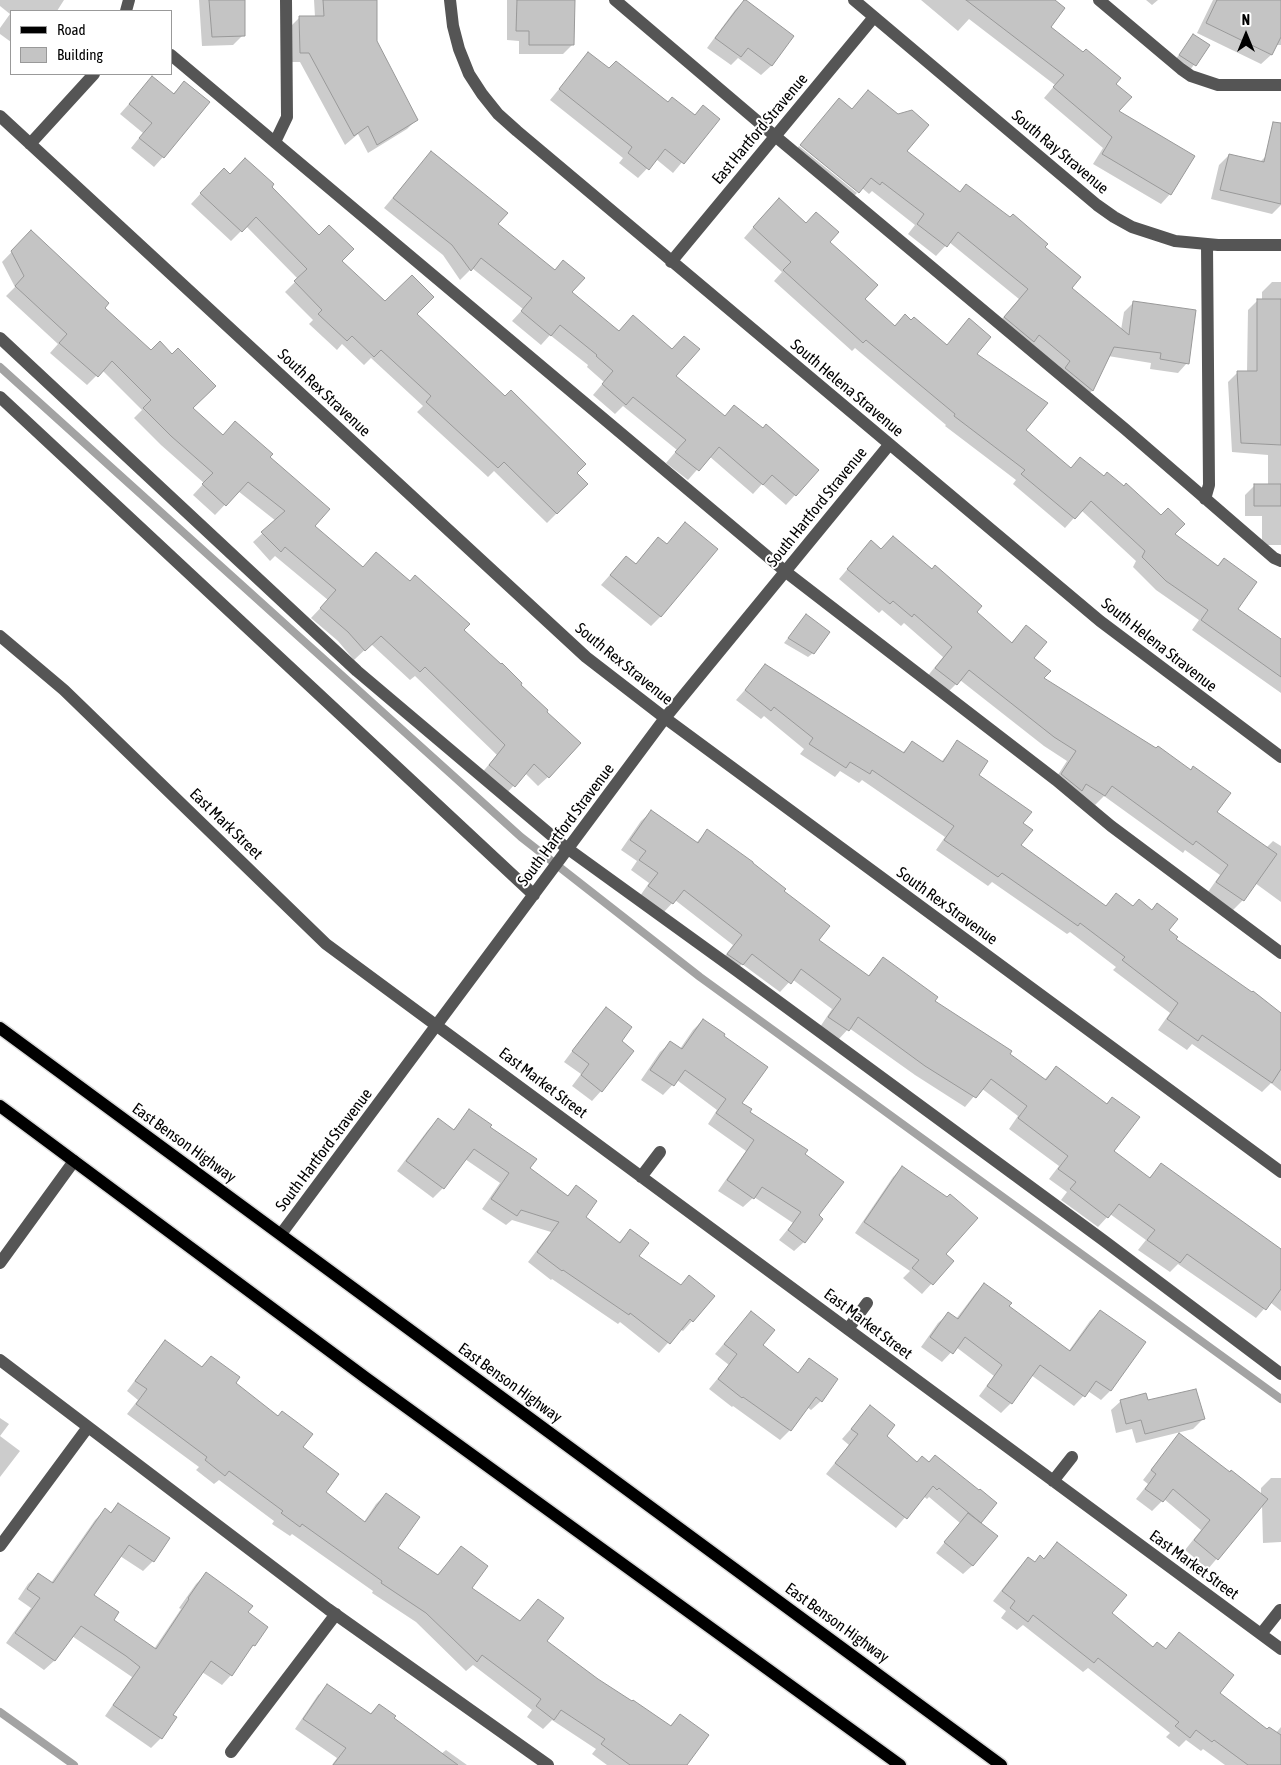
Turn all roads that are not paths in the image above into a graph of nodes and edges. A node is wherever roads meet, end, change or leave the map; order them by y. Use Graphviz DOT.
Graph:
graph roads {
  1 [pos="286,0"];
  2 [pos="450,0"];
  3 [pos="616,0"];
  4 [pos="854,0"];
  5 [pos="1099,0"];
  6 [pos="874,17"];
  7 [pos="172,56"];
  8 [pos="93,75"];
  9 [pos="1281,85"];
  10 [pos="0,116"];
  11 [pos="774,136"];
  12 [pos="275,142"];
  13 [pos="30,144"];
  14 [pos="1207,245"];
  15 [pos="1281,245"];
  16 [pos="671,262"];
  17 [pos="0,338"];
  18 [pos="0,397"];
  19 [pos="889,445"];
  20 [pos="1205,499"];
  21 [pos="1281,561"];
  22 [pos="786,572"];
  23 [pos="0,636"];
  24 [pos="665,718"];
  25 [pos="1281,757"];
  26 [pos="568,849"];
  27 [pos="534,895"];
  28 [pos="1281,952"];
  29 [pos="437,1025"];
  30 [pos="0,1028"];
  31 [pos="0,1106"];
  32 [pos="660,1152"];
  33 [pos="74,1161"];
  34 [pos="1281,1172"];
  35 [pos="641,1177"];
  36 [pos="281,1234"];
  37 [pos="0,1263"];
  38 [pos="867,1303"];
  39 [pos="848,1329"];
  40 [pos="0,1360"];
  41 [pos="1281,1374"];
  42 [pos="88,1427"];
  43 [pos="1072,1457"];
  44 [pos="1052,1481"];
  45 [pos="0,1546"];
  46 [pos="1280,1610"];
  47 [pos="336,1614"];
  48 [pos="1261,1634"];
  49 [pos="1281,1649"];
  50 [pos="231,1752"];
  51 [pos="548,1765"];
  52 [pos="900,1765"];
  53 [pos="1001,1765"];
  1 -- 12 [label="street"];
  2 -- 16 [label="street, South Helena Stravenue"];
  3 -- 11 [label="street"];
  4 -- 6 [label="street, South Ray Stravenue"];
  5 -- 9 [label="street"];
  6 -- 11 [label="street, East Hartford Stravenue"];
  6 -- 14 [label="street, South Ray Stravenue"];
  7 -- 12 [label="street"];
  8 -- 13 [label="street"];
  10 -- 13 [label="street, South Rex Stravenue"];
  11 -- 16 [label="street, East Hartford Stravenue"];
  11 -- 20 [label="street"];
  12 -- 22 [label="street"];
  13 -- 24 [label="street, South Rex Stravenue"];
  14 -- 15 [label="street, South Ray Stravenue"];
  14 -- 20 [label="street"];
  16 -- 19 [label="street, South Helena Stravenue"];
  17 -- 26 [label="street"];
  18 -- 27 [label="street"];
  19 -- 22 [label="street, South Hartford Stravenue"];
  19 -- 25 [label="street, South Helena Stravenue"];
  20 -- 21 [label="street"];
  22 -- 24 [label="street, South Hartford Stravenue"];
  22 -- 28 [label="street"];
  23 -- 29 [label="street, East Mark Street"];
  24 -- 26 [label="street, South Hartford Stravenue"];
  24 -- 34 [label="street, South Rex Stravenue"];
  26 -- 27 [label="street, South Hartford Stravenue"];
  26 -- 41 [label="street"];
  27 -- 29 [label="street, South Hartford Stravenue"];
  29 -- 35 [label="street, East Market Street"];
  29 -- 36 [label="street, South Hartford Stravenue"];
  30 -- 36 [label="main road, East Benson Highway"];
  31 -- 33 [label="main road"];
  32 -- 35 [label="street"];
  33 -- 37 [label="street"];
  33 -- 52 [label="main road"];
  35 -- 39 [label="street, East Market Street"];
  36 -- 53 [label="main road, East Benson Highway"];
  38 -- 39 [label="street"];
  39 -- 44 [label="street, East Market Street"];
  40 -- 42 [label="street"];
  42 -- 45 [label="street"];
  42 -- 47 [label="street"];
  43 -- 44 [label="street"];
  44 -- 48 [label="street, East Market Street"];
  46 -- 48 [label="street"];
  47 -- 50 [label="street"];
  47 -- 51 [label="street"];
  48 -- 49 [label="street, East Market Street"];
}
